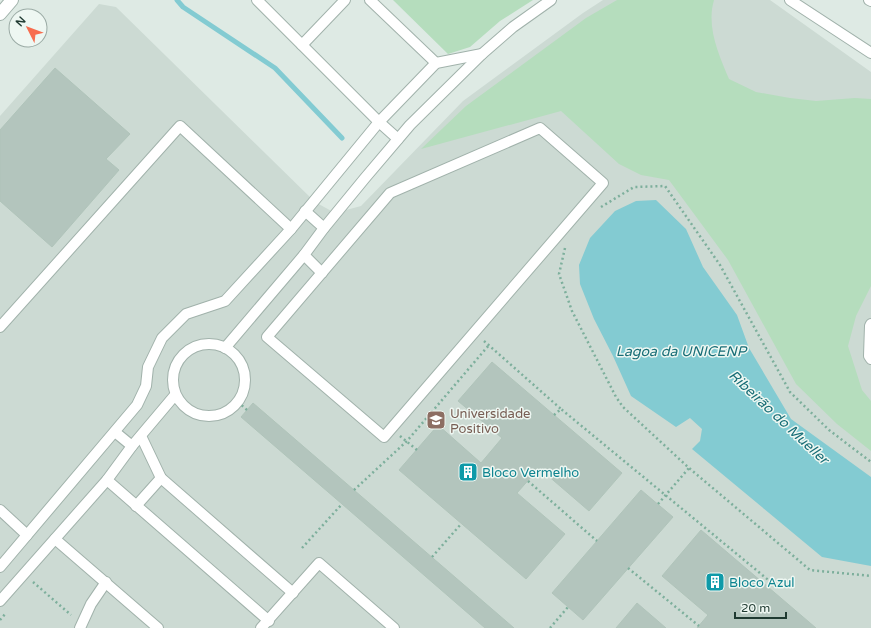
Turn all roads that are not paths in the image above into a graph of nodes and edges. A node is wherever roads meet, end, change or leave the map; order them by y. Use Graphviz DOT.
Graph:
graph roads {
  1 [pos="12,0"];
  2 [pos="257,0"];
  3 [pos="344,0"];
  4 [pos="370,0"];
  5 [pos="551,0"];
  6 [pos="790,0"];
  7 [pos="0,14"];
  8 [pos="302,45"];
  9 [pos="871,53"];
  10 [pos="482,54"];
  11 [pos="436,63"];
  12 [pos="379,122"];
  13 [pos="398,138"];
  14 [pos="305,212"];
  15 [pos="324,228"];
  16 [pos="291,229"];
  17 [pos="304,255"];
  18 [pos="322,273"];
  19 [pos="871,324"];
  20 [pos="0,327"];
  21 [pos="225,348"];
  22 [pos="871,359"];
  23 [pos="175,395"];
  24 [pos="115,432"];
  25 [pos="141,436"];
  26 [pos="132,446"];
  27 [pos="161,478"];
  28 [pos="107,480"];
  29 [pos="136,506"];
  30 [pos="0,510"];
  31 [pos="27,535"];
  32 [pos="55,539"];
  33 [pos="0,567"];
  34 [pos="106,582"];
  35 [pos="293,593"];
  36 [pos="0,601"];
  37 [pos="81,626"];
  38 [pos="265,626"];
  39 [pos="158,628"];
  40 [pos="394,628"];
  1 -- 7 [label="street"];
  2 -- 8 [label="lane"];
  3 -- 8 [label="lane"];
  4 -- 11 [label="lane"];
  5 -- 10 [label="lane"];
  6 -- 9 [label="lane"];
  8 -- 12 [label="lane"];
  10 -- 11 [label="lane"];
  10 -- 13 [label="lane"];
  11 -- 12 [label="lane"];
  12 -- 13 [label="lane"];
  12 -- 14 [label="lane"];
  13 -- 15 [label="lane"];
  14 -- 15 [label="lane"];
  14 -- 16 [label="lane"];
  15 -- 17 [label="lane"];
  16 -- 20 [label="lane"];
  16 -- 24 [label="lane"];
  17 -- 18 [label="lane"];
  17 -- 21 [label="lane"];
  18 -- 18 [label="lane"];
  19 -- 22 [label="lane"];
  21 -- 23 [label="lane"];
  21 -- 23 [label="lane"];
  23 -- 25 [label="lane"];
  24 -- 26 [label="lane"];
  24 -- 31 [label="lane"];
  25 -- 26 [label="lane"];
  25 -- 27 [label="lane"];
  26 -- 28 [label="lane"];
  27 -- 29 [label="lane"];
  27 -- 35 [label="lane"];
  28 -- 29 [label="lane"];
  28 -- 32 [label="lane"];
  29 -- 38 [label="lane"];
  30 -- 31 [label="lane"];
  31 -- 33 [label="lane"];
  32 -- 34 [label="lane"];
  32 -- 36 [label="lane"];
  34 -- 37 [label="lane"];
  34 -- 39 [label="lane"];
  35 -- 38 [label="lane"];
  35 -- 40 [label="lane"];
}
